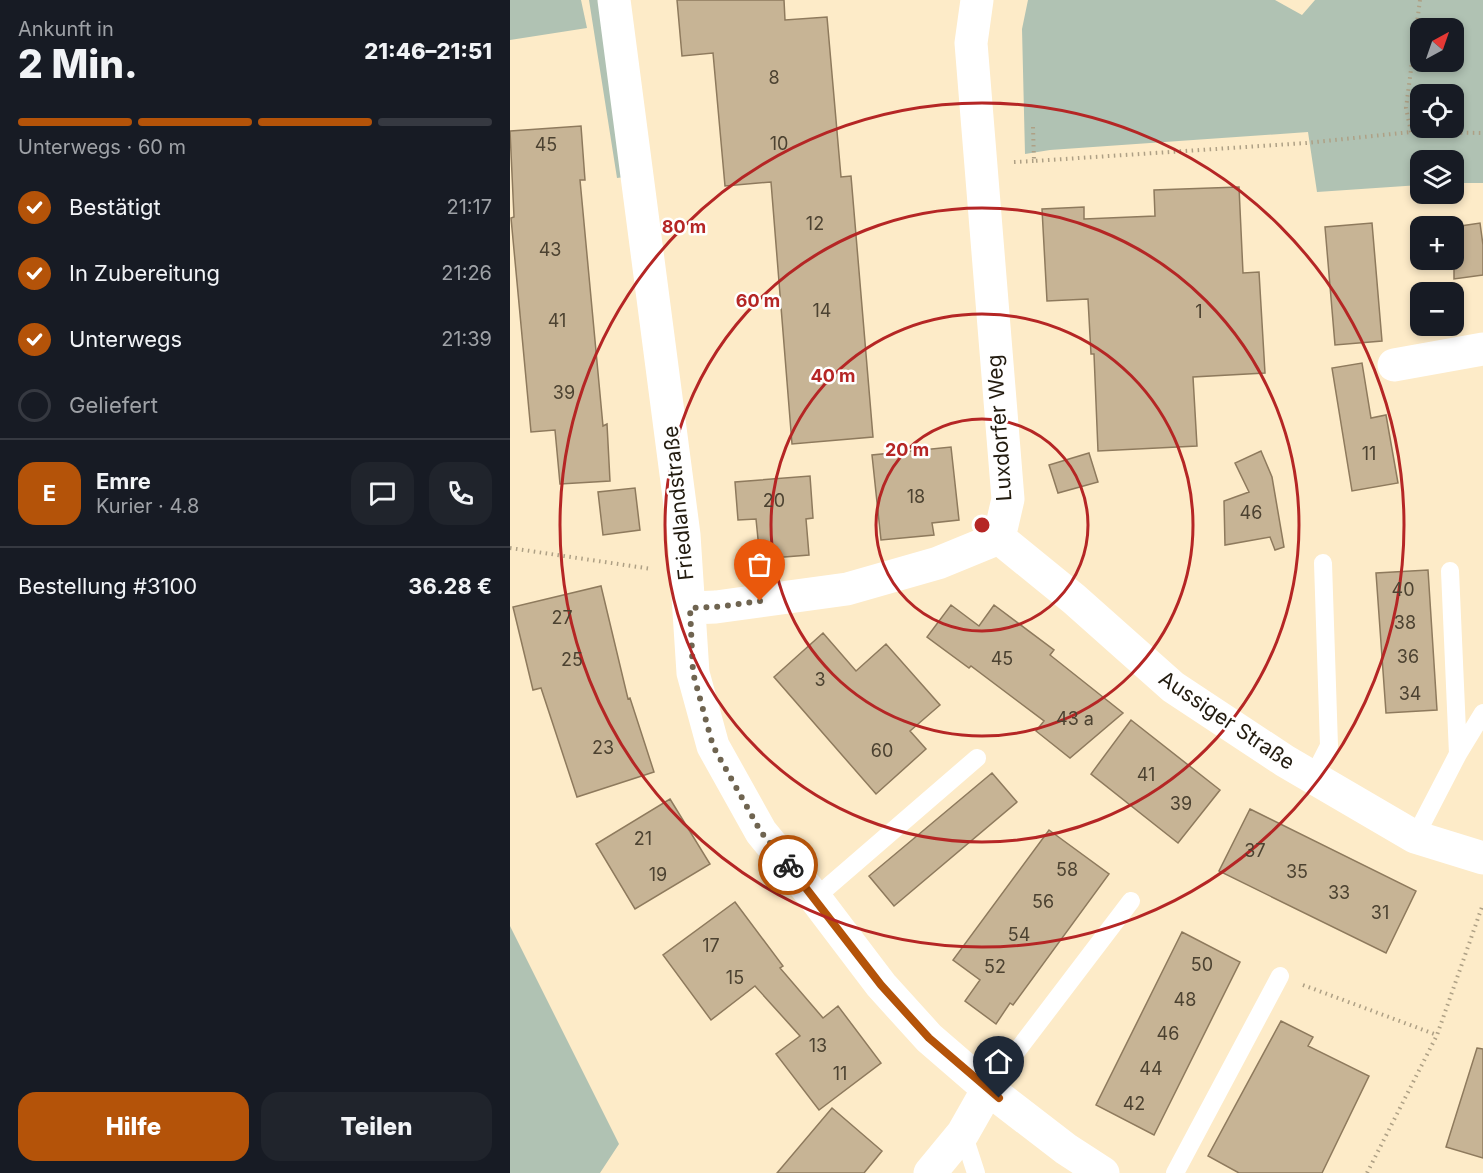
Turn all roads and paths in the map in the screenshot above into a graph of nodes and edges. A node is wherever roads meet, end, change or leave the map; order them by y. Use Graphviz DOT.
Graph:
graph roads {
  1 [pos="614,0"];
  2 [pos="977,0"];
  3 [pos="1420,0"];
  4 [pos="1033,127"];
  5 [pos="1410,127"];
  6 [pos="1410,132"];
  7 [pos="1464,133"];
  8 [pos="1483,133"];
  9 [pos="1483,349"];
  10 [pos="1394,365"];
  11 [pos="999,538"];
  12 [pos="510,548"];
  13 [pos="1323,563"];
  14 [pos="1450,571"];
  15 [pos="686,573"];
  16 [pos="690,608"];
  17 [pos="1483,713"];
  18 [pos="1458,754"];
  19 [pos="977,758"];
  20 [pos="1313,777"];
  21 [pos="1415,837"];
  22 [pos="1483,858"];
  23 [pos="814,898"];
  24 [pos="1131,901"];
  25 [pos="1483,904"];
  26 [pos="1280,976"];
  27 [pos="1437,1035"];
  28 [pos="988,1089"];
  29 [pos="963,1133"];
  30 [pos="930,1173"];
  31 [pos="976,1173"];
  32 [pos="1103,1173"];
  33 [pos="1175,1173"];
  34 [pos="1367,1173"];
  1 -- 15 [label="street, Friedlandstraße"];
  2 -- 11 [label="street, Luxdorfer Weg"];
  3 -- 5 [label="path"];
  4 -- 6 [label="path"];
  7 -- 8 [label="path"];
  9 -- 10 [label="street"];
  11 -- 16 [label="street"];
  11 -- 20 [label="street, Aussiger Straße"];
  12 -- 15 [label="path"];
  13 -- 20 [label="lane"];
  14 -- 18 [label="lane"];
  15 -- 16 [label="street, Friedlandstraße"];
  16 -- 23 [label="street, Friedlandstraße"];
  17 -- 18 [label="lane"];
  18 -- 21 [label="lane"];
  19 -- 23 [label="lane"];
  20 -- 21 [label="street, Aussiger Straße"];
  21 -- 22 [label="street, Aussiger Straße"];
  23 -- 28 [label="street, Friedlandstraße"];
  24 -- 28 [label="lane"];
  25 -- 27 [label="path"];
  26 -- 27 [label="path"];
  26 -- 33 [label="lane"];
  27 -- 34 [label="path"];
  28 -- 29 [label="street"];
  28 -- 32 [label="street, Friedlandstraße"];
  29 -- 30 [label="street"];
  29 -- 31 [label="lane"];
}
